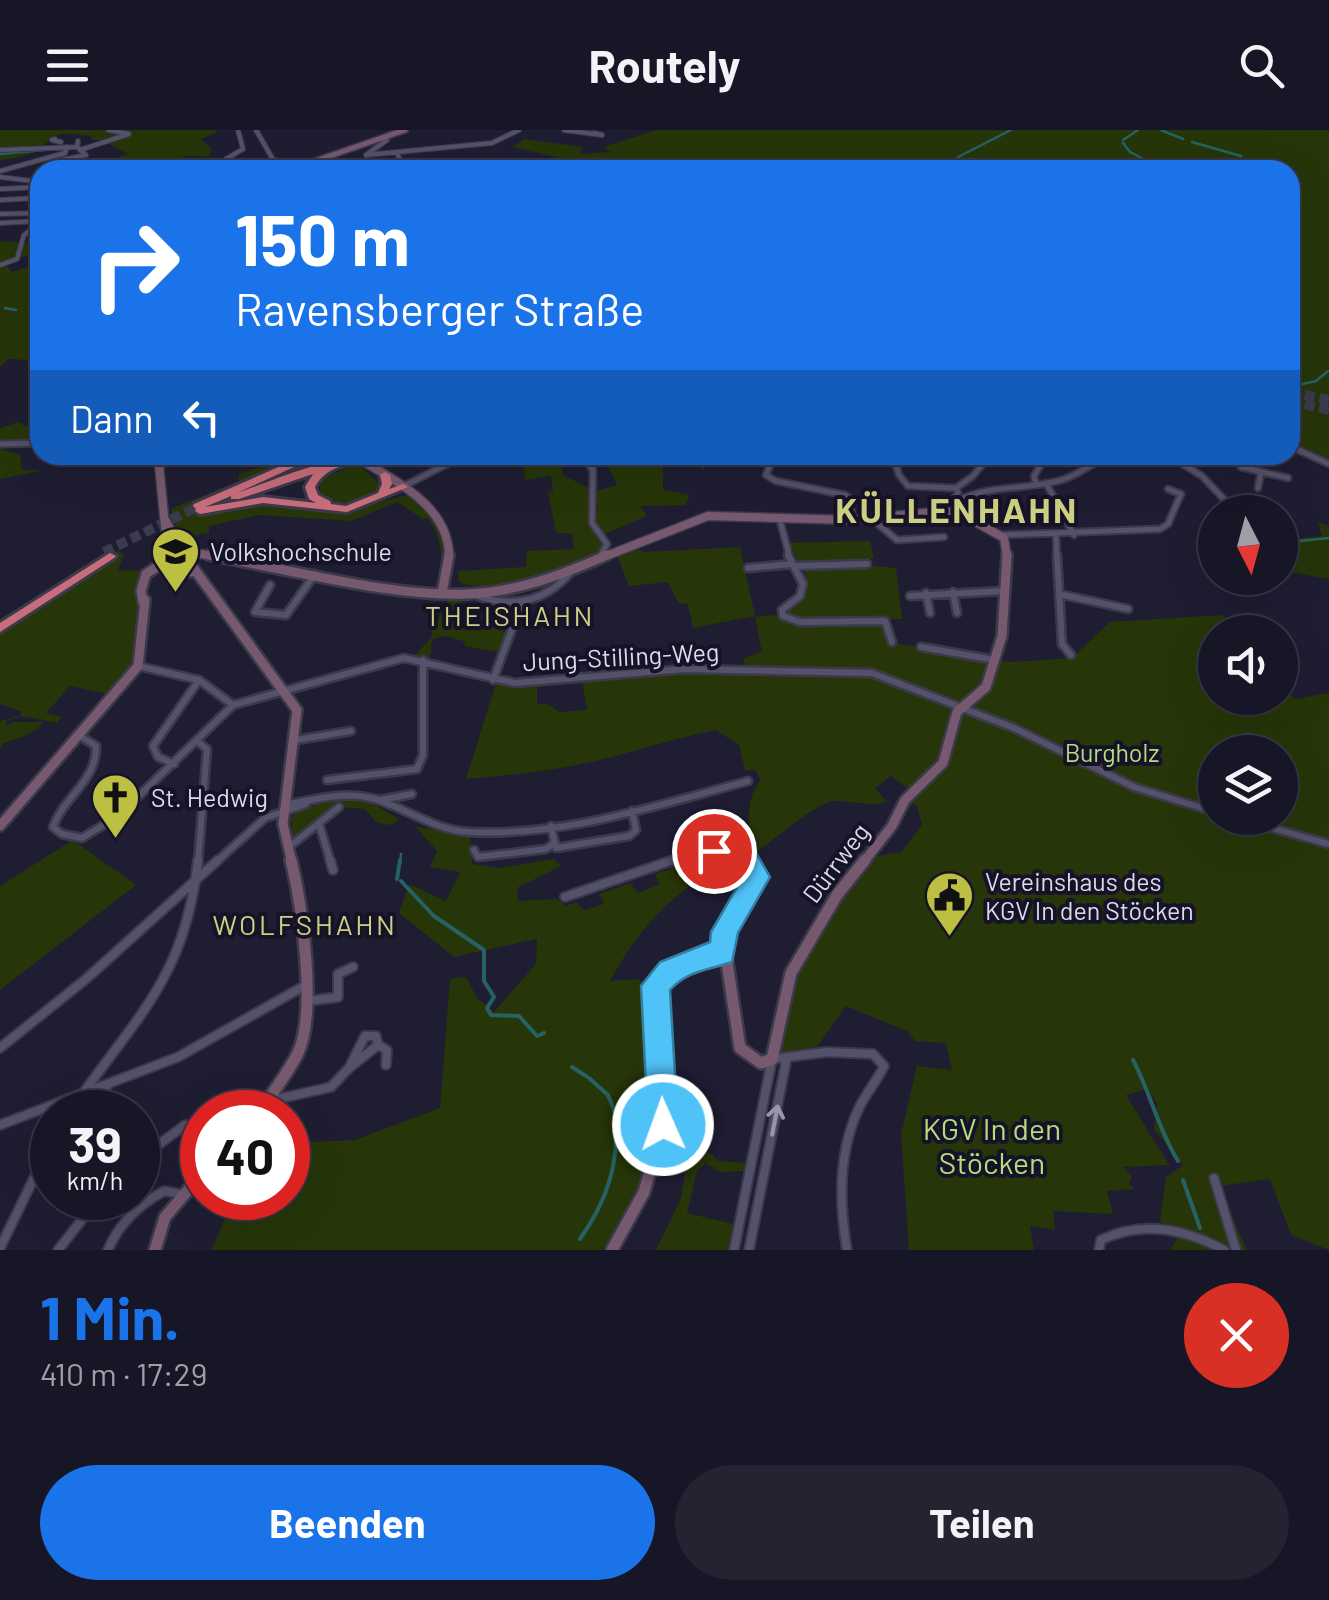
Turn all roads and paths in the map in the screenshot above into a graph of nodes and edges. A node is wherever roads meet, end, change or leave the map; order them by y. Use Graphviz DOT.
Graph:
graph roads {
  1 [pos="108,130"];
  2 [pos="238,130"];
  3 [pos="256,130"];
  4 [pos="405,130"];
  5 [pos="519,130"];
  6 [pos="564,130"];
  7 [pos="594,132"];
  8 [pos="385,137"];
  9 [pos="55,139"];
  10 [pos="78,146"];
  11 [pos="67,147"];
  12 [pos="0,150"];
  13 [pos="397,153"];
  14 [pos="46,160"];
  15 [pos="73,160"];
  16 [pos="227,160"];
  17 [pos="276,160"];
  18 [pos="317,160"];
  19 [pos="400,160"];
  20 [pos="30,165"];
  21 [pos="0,174"];
  22 [pos="30,182"];
  23 [pos="30,186"];
  24 [pos="0,189"];
  25 [pos="30,198"];
  26 [pos="0,200"];
  27 [pos="0,214"];
  28 [pos="30,218"];
  29 [pos="30,221"];
  30 [pos="0,223"];
  31 [pos="30,229"];
  32 [pos="0,265"];
  33 [pos="30,443"];
  34 [pos="0,444"];
  35 [pos="1300,451"];
  36 [pos="1329,464"];
  37 [pos="163,465"];
  38 [pos="291,465"];
  39 [pos="334,465"];
  40 [pos="342,465"];
  41 [pos="371,465"];
  42 [pos="444,465"];
  43 [pos="590,465"];
  44 [pos="770,465"];
  45 [pos="896,465"];
  46 [pos="982,465"];
  47 [pos="1041,465"];
  48 [pos="1092,465"];
  49 [pos="1184,465"];
  50 [pos="1240,465"];
  51 [pos="432,471"];
  52 [pos="1261,472"];
  53 [pos="385,475"];
  54 [pos="1288,478"];
  55 [pos="419,480"];
  56 [pos="1036,484"];
  57 [pos="1046,484"];
  58 [pos="401,485"];
  59 [pos="956,488"];
  60 [pos="1258,488"];
  61 [pos="1168,489"];
  62 [pos="382,495"];
  63 [pos="1220,495"];
  64 [pos="418,496"];
  65 [pos="953,502"];
  66 [pos="199,509"];
  67 [pos="944,511"];
  68 [pos="780,518"];
  69 [pos="872,519"];
  70 [pos="166,520"];
  71 [pos="852,520"];
  72 [pos="1001,535"];
  73 [pos="1074,535"];
  74 [pos="1056,536"];
  75 [pos="944,537"];
  76 [pos="166,539"];
  77 [pos="107,554"];
  78 [pos="201,554"];
  79 [pos="179,557"];
  80 [pos="600,560"];
  81 [pos="866,564"];
  82 [pos="793,565"];
  83 [pos="155,567"];
  84 [pos="748,568"];
  85 [pos="316,573"];
  86 [pos="449,574"];
  87 [pos="570,574"];
  88 [pos="551,580"];
  89 [pos="270,585"];
  90 [pos="561,585"];
  91 [pos="1006,591"];
  92 [pos="953,592"];
  93 [pos="926,593"];
  94 [pos="442,594"];
  95 [pos="472,594"];
  96 [pos="1060,594"];
  97 [pos="910,596"];
  98 [pos="144,602"];
  99 [pos="522,602"];
  100 [pos="1128,609"];
  101 [pos="930,613"];
  102 [pos="957,614"];
  103 [pos="0,624"];
  104 [pos="892,642"];
  105 [pos="921,647"];
  106 [pos="502,655"];
  107 [pos="1071,655"];
  108 [pos="422,660"];
  109 [pos="994,660"];
  110 [pos="138,666"];
  111 [pos="200,680"];
  112 [pos="493,680"];
  113 [pos="284,688"];
  114 [pos="233,704"];
  115 [pos="960,708"];
  116 [pos="351,731"];
  117 [pos="80,736"];
  118 [pos="296,740"];
  119 [pos="198,742"];
  120 [pos="174,764"];
  121 [pos="327,780"];
  122 [pos="748,780"];
  123 [pos="412,794"];
  124 [pos="378,800"];
  125 [pos="339,807"];
  126 [pos="1198,807"];
  127 [pos="283,808"];
  128 [pos="632,811"];
  129 [pos="319,824"];
  130 [pos="0,826"];
  131 [pos="551,826"];
  132 [pos="1297,835"];
  133 [pos="553,844"];
  134 [pos="1329,844"];
  135 [pos="288,848"];
  136 [pos="474,850"];
  137 [pos="333,870"];
  138 [pos="196,881"];
  139 [pos="565,896"];
  140 [pos="176,898"];
  141 [pos="192,899"];
  142 [pos="723,954"];
  143 [pos="353,966"];
  144 [pos="307,984"];
  145 [pos="307,1001"];
  146 [pos="378,1045"];
  147 [pos="0,1048"];
  148 [pos="787,1058"];
  149 [pos="772,1059"];
  150 [pos="386,1065"];
  151 [pos="349,1068"];
  152 [pos="101,1070"];
  153 [pos="117,1079"];
  154 [pos="85,1090"];
  155 [pos="102,1090"];
  156 [pos="275,1090"];
  157 [pos="310,1093"];
  158 [pos="30,1112"];
  159 [pos="0,1125"];
  160 [pos="750,1171"];
  161 [pos="764,1175"];
  162 [pos="1214,1178"];
  163 [pos="30,1186"];
  164 [pos="180,1194"];
  165 [pos="180,1195"];
  166 [pos="81,1220"];
  167 [pos="0,1248"];
  168 [pos="58,1250"];
  169 [pos="108,1250"];
  170 [pos="155,1250"];
  171 [pos="612,1250"];
  172 [pos="734,1250"];
  173 [pos="750,1250"];
  174 [pos="847,1250"];
  175 [pos="1099,1250"];
  176 [pos="1224,1250"];
  177 [pos="1236,1250"];
  1 -- 10 [label="street"];
  2 -- 16 [label="street"];
  3 -- 17 [label="street"];
  4 -- 8 [label="street"];
  5 -- 13 [label="street"];
  6 -- 7 [label="street"];
  8 -- 13 [label="street"];
  8 -- 18 [label="street"];
  9 -- 10 [label="street"];
  10 -- 11 [label="street"];
  10 -- 15 [label="street"];
  11 -- 12 [label="street"];
  11 -- 14 [label="street"];
  13 -- 19 [label="street"];
  20 -- 21 [label="street"];
  21 -- 22 [label="street"];
  23 -- 24 [label="street"];
  25 -- 26 [label="street"];
  27 -- 28 [label="street"];
  29 -- 30 [label="street"];
  31 -- 32 [label="street"];
  33 -- 34 [label="street"];
  35 -- 36 [label="street"];
  37 -- 70 [label="street"];
  38 -- 66 [label="highway"];
  39 -- 66 [label="highway"];
  40 -- 62 [label="highway"];
  41 -- 53 [label="street"];
  42 -- 51 [label="street"];
  43 -- 80 [label="street"];
  44 -- 71 [label="street"];
  45 -- 59 [label="street"];
  46 -- 59 [label="street"];
  47 -- 56 [label="street"];
  48 -- 57 [label="street"];
  49 -- 63 [label="street"];
  50 -- 52 [label="street"];
  51 -- 55 [label="street"];
  51 -- 58 [label="street"];
  52 -- 54 [label="street"];
  52 -- 60 [label="street"];
  53 -- 58 [label="street"];
  53 -- 62 [label="highway"];
  55 -- 58 [label="street"];
  55 -- 64 [label="street"];
  56 -- 57 [label="street"];
  56 -- 65 [label="street"];
  57 -- 73 [label="street"];
  58 -- 62 [label="highway"];
  58 -- 64 [label="street"];
  59 -- 65 [label="street"];
  61 -- 73 [label="street"];
  62 -- 64 [label="highway"];
  62 -- 66 [label="highway"];
  64 -- 86 [label="street"];
  65 -- 67 [label="street"];
  67 -- 69 [label="street"];
  67 -- 72 [label="street"];
  68 -- 71 [label="street"];
  68 -- 80 [label="street"];
  68 -- 82 [label="street"];
  69 -- 71 [label="street"];
  69 -- 75 [label="street"];
  70 -- 76 [label="street"];
  70 -- 79 [label="street"];
  72 -- 74 [label="street"];
  72 -- 91 [label="street"];
  73 -- 74 [label="street"];
  74 -- 96 [label="street"];
  76 -- 79 [label="street"];
  76 -- 83 [label="street"];
  77 -- 103 [label="highway"];
  78 -- 79 [label="street"];
  78 -- 79 [label="street"];
  78 -- 85 [label="street"];
  79 -- 83 [label="street"];
  79 -- 83 [label="street"];
  79 -- 113 [label="street"];
  80 -- 87 [label="street"];
  81 -- 82 [label="street"];
  82 -- 84 [label="street"];
  82 -- 104 [label="street"];
  83 -- 98 [label="street"];
  85 -- 89 [label="street"];
  85 -- 94 [label="street"];
  86 -- 94 [label="street"];
  86 -- 95 [label="street"];
  87 -- 88 [label="street"];
  87 -- 90 [label="street"];
  88 -- 90 [label="street"];
  88 -- 95 [label="street"];
  90 -- 99 [label="street"];
  91 -- 92 [label="street"];
  91 -- 109 [label="street"];
  92 -- 93 [label="street"];
  92 -- 102 [label="street"];
  93 -- 97 [label="street"];
  93 -- 101 [label="street"];
  94 -- 95 [label="street"];
  95 -- 99 [label="street"];
  96 -- 100 [label="street"];
  96 -- 107 [label="street"];
  98 -- 110 [label="street"];
  99 -- 106 [label="street"];
  105 -- 109 [label="street"];
  106 -- 112 [label="street"];
  108 -- 112 [label="street, Jung-Stilling-Weg"];
  108 -- 113 [label="street, Jung-Stilling-Weg"];
  108 -- 121 [label="street"];
  109 -- 115 [label="street"];
  110 -- 111 [label="street"];
  110 -- 117 [label="street"];
  111 -- 114 [label="street"];
  111 -- 120 [label="street"];
  112 -- 115 [label="street, Jung-Stilling-Weg"];
  113 -- 114 [label="street"];
  113 -- 118 [label="street"];
  114 -- 119 [label="street"];
  115 -- 126 [label="street, Jung-Stilling-Weg"];
  115 -- 149 [label="street, Dürrweg"];
  116 -- 118 [label="street"];
  117 -- 120 [label="street"];
  117 -- 130 [label="street"];
  118 -- 127 [label="street"];
  119 -- 120 [label="street"];
  119 -- 138 [label="street"];
  122 -- 128 [label="street"];
  123 -- 124 [label="street"];
  124 -- 127 [label="street"];
  124 -- 131 [label="street"];
  125 -- 129 [label="street"];
  127 -- 135 [label="street"];
  127 -- 138 [label="street"];
  128 -- 131 [label="street"];
  128 -- 133 [label="street"];
  129 -- 135 [label="street"];
  129 -- 137 [label="street"];
  131 -- 133 [label="street"];
  132 -- 134 [label="street"];
  133 -- 136 [label="street"];
  135 -- 144 [label="street"];
  138 -- 140 [label="street"];
  138 -- 141 [label="street"];
  139 -- 142 [label="street"];
  140 -- 141 [label="street"];
  140 -- 147 [label="street"];
  141 -- 152 [label="street"];
  142 -- 149 [label="street"];
  142 -- 171 [label="street"];
  143 -- 145 [label="street"];
  144 -- 145 [label="street"];
  144 -- 153 [label="street"];
  145 -- 156 [label="street"];
  146 -- 150 [label="street"];
  146 -- 151 [label="street"];
  146 -- 151 [label="street"];
  148 -- 149 [label="street"];
  161 -- 148 [label="street, one-way"];
  148 -- 174 [label="street"];
  149 -- 160 [label="street"];
  151 -- 157 [label="street"];
  152 -- 153 [label="street"];
  152 -- 154 [label="street"];
  153 -- 154 [label="street"];
  153 -- 155 [label="street"];
  158 -- 159 [label="street"];
  160 -- 161 [label="street"];
  160 -- 172 [label="street"];
  161 -- 173 [label="street"];
  162 -- 177 [label="street"];
  163 -- 167 [label="street"];
  164 -- 169 [label="street"];
  165 -- 170 [label="street"];
  166 -- 168 [label="street"];
  175 -- 176 [label="street"];
}
